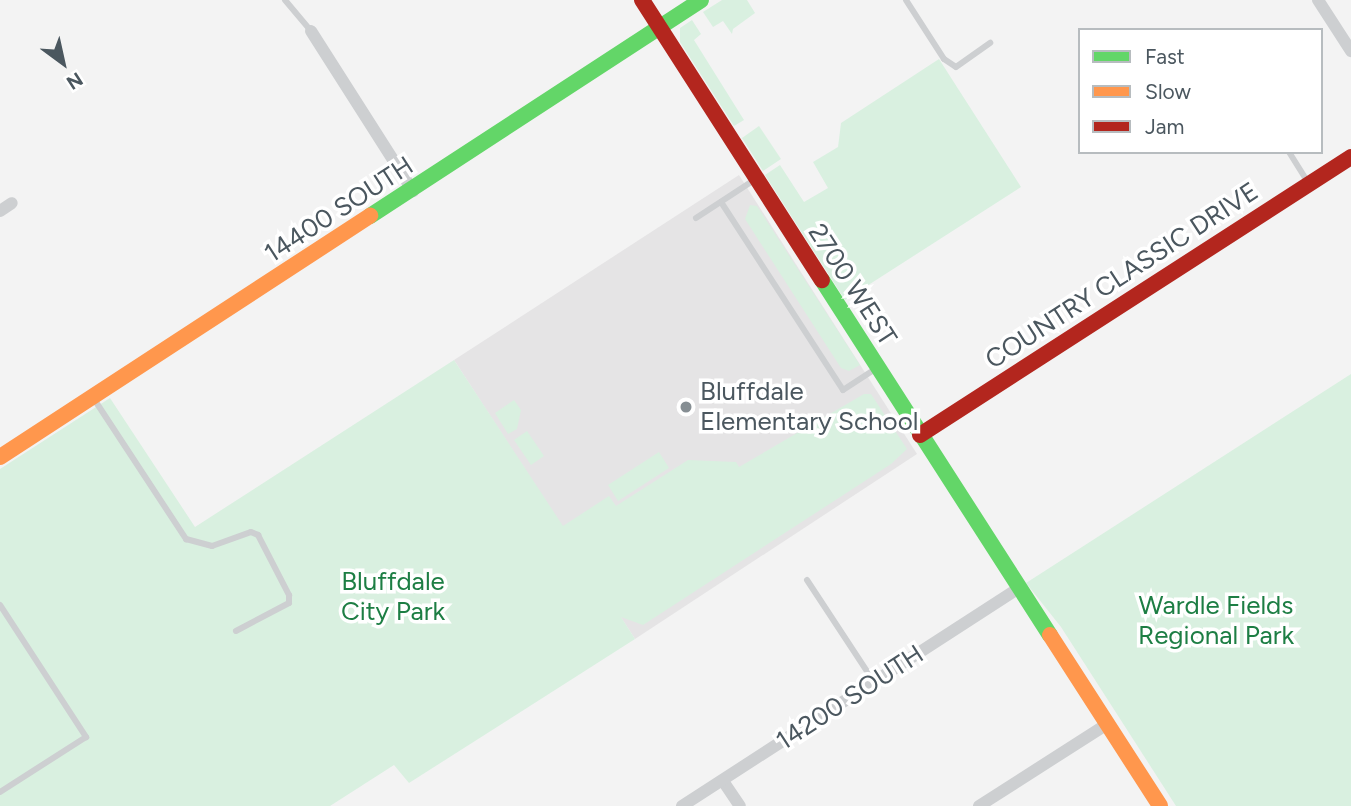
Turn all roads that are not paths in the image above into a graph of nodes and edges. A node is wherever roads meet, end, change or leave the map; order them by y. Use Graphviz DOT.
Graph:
graph roads {
  1 [pos="285,0"];
  2 [pos="642,0"];
  3 [pos="701,0"];
  4 [pos="906,0"];
  5 [pos="1318,0"];
  6 [pos="659,28"];
  7 [pos="310,31"];
  8 [pos="990,43"];
  9 [pos="1351,51"];
  10 [pos="1290,154"];
  11 [pos="1351,157"];
  12 [pos="754,180"];
  13 [pos="1309,185"];
  14 [pos="413,191"];
  15 [pos="721,202"];
  16 [pos="12,203"];
  17 [pos="0,211"];
  18 [pos="696,218"];
  19 [pos="877,368"];
  20 [pos="93,397"];
  21 [pos="919,435"];
  22 [pos="0,457"];
  23 [pos="807,580"];
  24 [pos="1017,589"];
  25 [pos="0,605"];
  26 [pos="236,631"];
  27 [pos="874,682"];
  28 [pos="1107,724"];
  29 [pos="723,781"];
  30 [pos="0,792"];
  31 [pos="682,806"];
  32 [pos="740,806"];
  33 [pos="979,806"];
  34 [pos="1160,806"];
  1 -- 7 [label="lane"];
  2 -- 6 [label="main road, 2700 WEST"];
  3 -- 6 [label="main road, 14400 SOUTH"];
  4 -- 8 [label="lane"];
  5 -- 9 [label="street"];
  6 -- 12 [label="main road, 2700 WEST"];
  6 -- 14 [label="main road, 14400 SOUTH"];
  7 -- 14 [label="street"];
  10 -- 13 [label="lane"];
  11 -- 13 [label="main road, COUNTRY CLASSIC DRIVE"];
  12 -- 15 [label="lane"];
  12 -- 19 [label="main road, 2700 WEST"];
  13 -- 21 [label="main road, COUNTRY CLASSIC DRIVE"];
  14 -- 20 [label="main road, 14400 SOUTH"];
  15 -- 18 [label="lane"];
  15 -- 19 [label="lane"];
  16 -- 17 [label="street"];
  19 -- 21 [label="main road, 2700 WEST"];
  20 -- 22 [label="main road, 14400 SOUTH"];
  20 -- 26 [label="lane"];
  21 -- 24 [label="main road, 2700 WEST"];
  23 -- 27 [label="lane"];
  24 -- 27 [label="street, 14200 SOUTH"];
  24 -- 28 [label="main road, 2700 WEST"];
  25 -- 30 [label="lane"];
  27 -- 29 [label="street, 14200 SOUTH"];
  28 -- 33 [label="street"];
  28 -- 34 [label="main road, 2700 WEST"];
  29 -- 31 [label="street, 14200 SOUTH"];
  29 -- 32 [label="street"];
}
